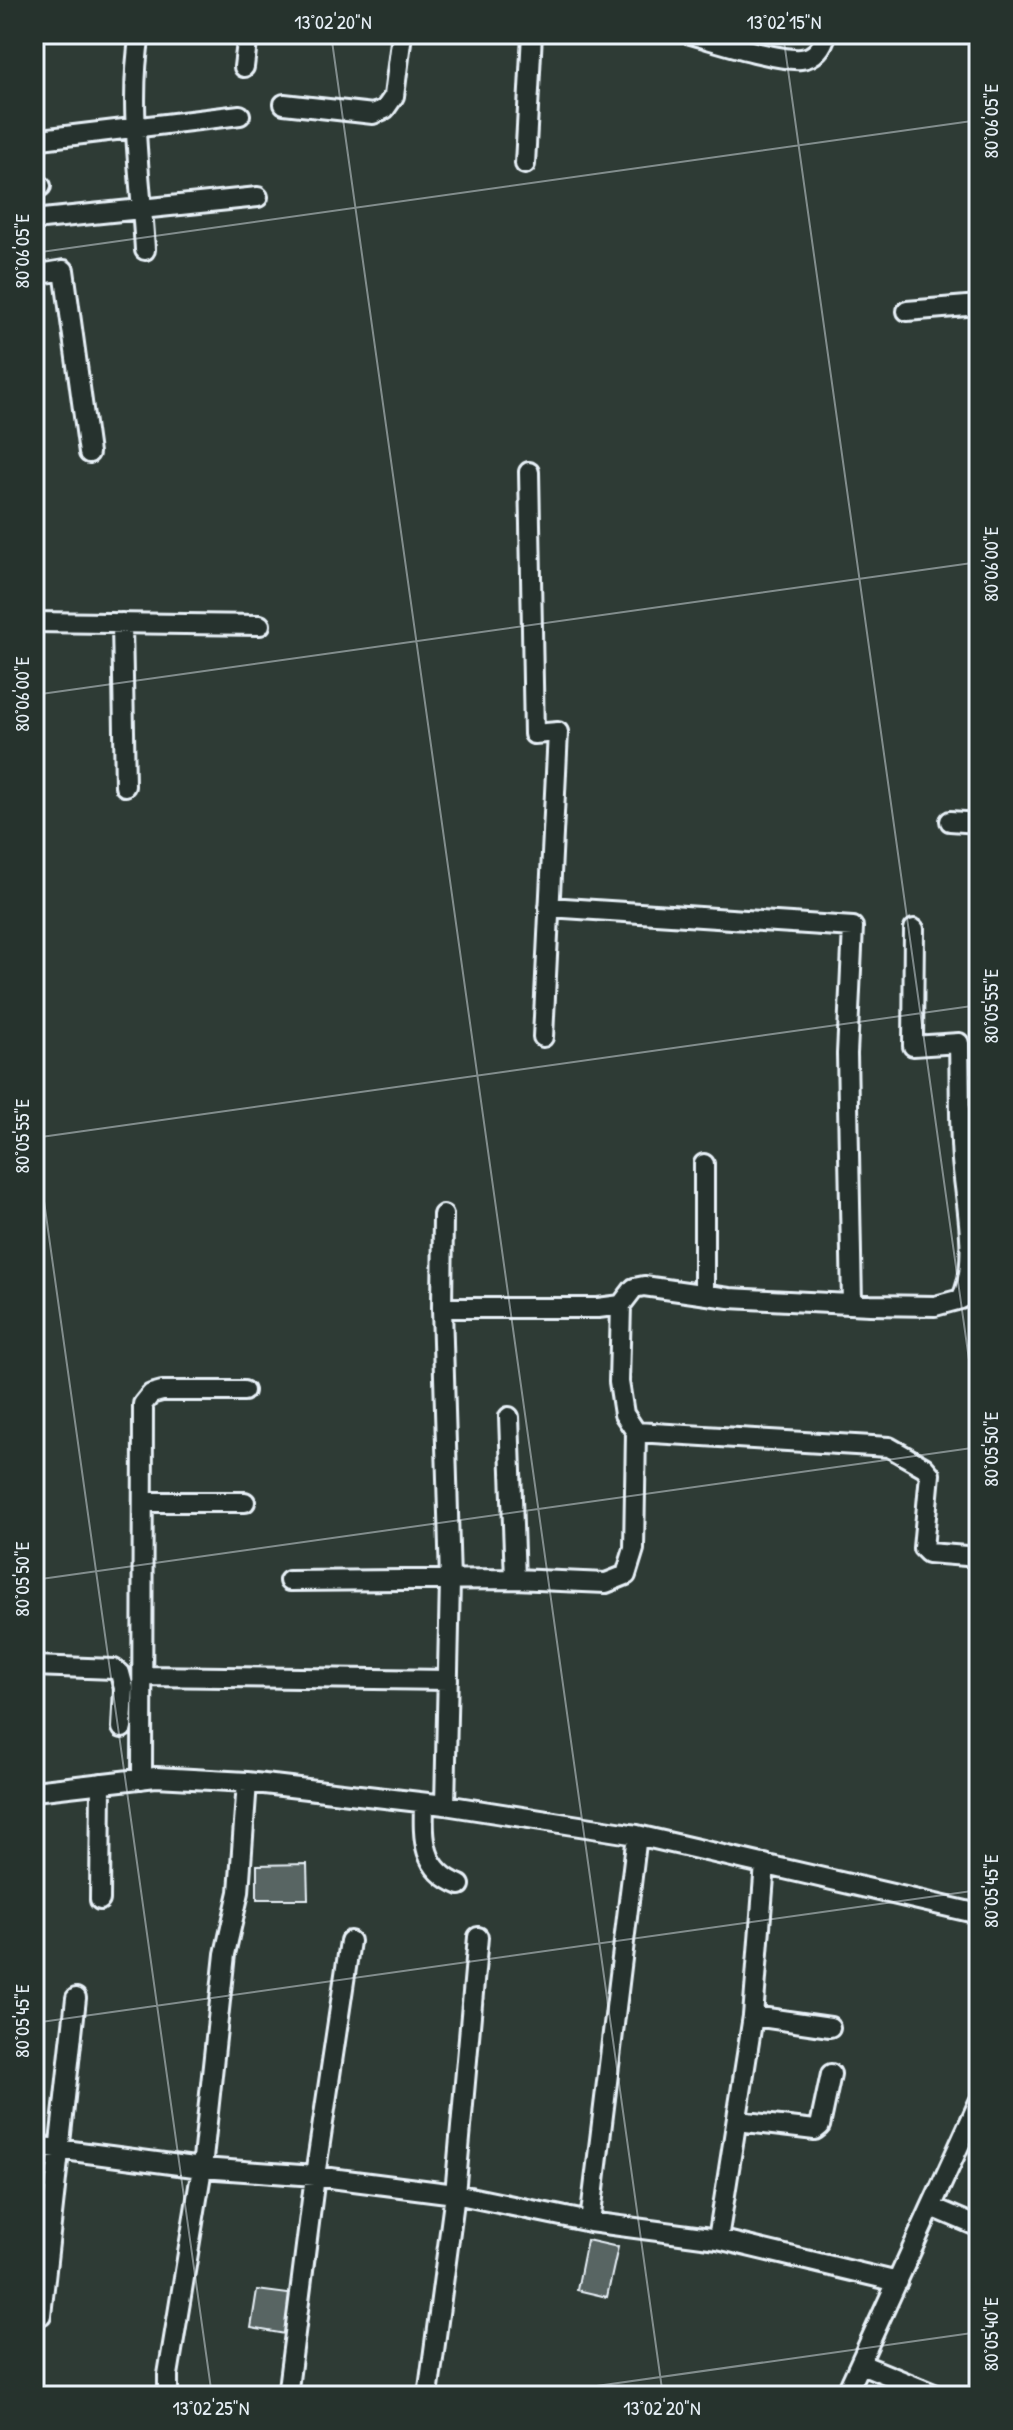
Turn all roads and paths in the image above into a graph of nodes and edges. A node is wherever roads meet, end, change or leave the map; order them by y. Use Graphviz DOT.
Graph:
graph roads {
  1 [pos="140,34"];
  2 [pos="248,34"];
  3 [pos="402,34"];
  4 [pos="532,34"];
  5 [pos="690,34"];
  6 [pos="826,34"];
  7 [pos="244,67"];
  8 [pos="284,104"];
  9 [pos="240,115"];
  10 [pos="136,128"];
  11 [pos="41,139"];
  12 [pos="525,164"];
  13 [pos="258,197"];
  14 [pos="143,209"];
  15 [pos="43,219"];
  16 [pos="145,250"];
  17 [pos="34,275"];
  18 [pos="979,305"];
  19 [pos="907,311"];
  20 [pos="89,453"];
  21 [pos="529,472"];
  22 [pos="34,622"];
  23 [pos="122,623"];
  24 [pos="260,625"];
  25 [pos="125,786"];
  26 [pos="950,821"];
  27 [pos="979,823"];
  28 [pos="549,907"];
  29 [pos="914,929"];
  30 [pos="543,1037"];
  31 [pos="970,1160"];
  32 [pos="704,1164"];
  33 [pos="443,1215"];
  34 [pos="704,1294"];
  35 [pos="852,1303"];
  36 [pos="621,1305"];
  37 [pos="442,1308"];
  38 [pos="244,1391"];
  39 [pos="509,1417"];
  40 [pos="636,1432"];
  41 [pos="143,1502"];
  42 [pos="245,1502"];
  43 [pos="979,1557"];
  44 [pos="515,1579"];
  45 [pos="289,1581"];
  46 [pos="450,1581"];
  47 [pos="34,1666"];
  48 [pos="448,1680"];
  49 [pos="144,1682"];
  50 [pos="124,1688"];
  51 [pos="122,1728"];
  52 [pos="142,1779"];
  53 [pos="247,1782"];
  54 [pos="101,1783"];
  55 [pos="34,1791"];
  56 [pos="424,1803"];
  57 [pos="445,1805"];
  58 [pos="637,1835"];
  59 [pos="765,1864"];
  60 [pos="460,1885"];
  61 [pos="100,1900"];
  62 [pos="979,1914"];
  63 [pos="478,1937"];
  64 [pos="350,1941"];
  65 [pos="76,1998"];
  66 [pos="753,2016"];
  67 [pos="830,2027"];
  68 [pos="831,2074"];
  69 [pos="979,2102"];
  70 [pos="738,2121"];
  71 [pos="34,2146"];
  72 [pos="59,2149"];
  73 [pos="202,2168"];
  74 [pos="315,2176"];
  75 [pos="455,2194"];
  76 [pos="932,2207"];
  77 [pos="590,2222"];
  78 [pos="979,2227"];
  79 [pos="718,2239"];
  80 [pos="898,2282"];
  81 [pos="41,2315"];
  82 [pos="861,2364"];
  83 [pos="168,2396"];
  84 [pos="287,2396"];
  85 [pos="428,2396"];
  86 [pos="845,2396"];
  87 [pos="939,2396"];
  1 -- 10 [label="street"];
  2 -- 7 [label="street"];
  3 -- 8 [label="street"];
  4 -- 12 [label="street"];
  5 -- 6 [label="street"];
  9 -- 10 [label="street"];
  10 -- 11 [label="street"];
  10 -- 14 [label="street"];
  13 -- 14 [label="street"];
  14 -- 15 [label="street"];
  14 -- 16 [label="street"];
  17 -- 20 [label="street"];
  18 -- 19 [label="street"];
  21 -- 28 [label="street"];
  22 -- 23 [label="street"];
  23 -- 24 [label="street"];
  23 -- 25 [label="street"];
  26 -- 27 [label="street"];
  28 -- 30 [label="street"];
  28 -- 35 [label="street"];
  29 -- 31 [label="street"];
  31 -- 35 [label="street"];
  32 -- 34 [label="street"];
  33 -- 37 [label="street"];
  34 -- 35 [label="street"];
  34 -- 36 [label="street"];
  36 -- 37 [label="street"];
  36 -- 40 [label="street"];
  37 -- 46 [label="street"];
  38 -- 41 [label="street"];
  39 -- 44 [label="street"];
  40 -- 43 [label="street"];
  40 -- 44 [label="street"];
  41 -- 42 [label="street"];
  41 -- 49 [label="street"];
  44 -- 46 [label="street"];
  45 -- 46 [label="street"];
  46 -- 48 [label="street"];
  47 -- 50 [label="street"];
  48 -- 49 [label="street"];
  48 -- 57 [label="street"];
  49 -- 50 [label="street"];
  49 -- 52 [label="street"];
  50 -- 51 [label="street"];
  52 -- 53 [label="street"];
  52 -- 54 [label="street"];
  53 -- 56 [label="street"];
  53 -- 73 [label="street"];
  54 -- 55 [label="street"];
  54 -- 61 [label="street"];
  56 -- 57 [label="street"];
  56 -- 60 [label="street"];
  57 -- 58 [label="street"];
  58 -- 59 [label="street"];
  58 -- 77 [label="street"];
  59 -- 62 [label="street"];
  59 -- 66 [label="street"];
  63 -- 75 [label="street"];
  64 -- 74 [label="street"];
  65 -- 72 [label="street"];
  66 -- 67 [label="street"];
  66 -- 70 [label="street"];
  68 -- 70 [label="street"];
  69 -- 76 [label="street"];
  70 -- 79 [label="street"];
  71 -- 72 [label="street"];
  72 -- 73 [label="street"];
  72 -- 81 [label="street"];
  73 -- 74 [label="street"];
  73 -- 83 [label="street"];
  74 -- 75 [label="street"];
  74 -- 84 [label="street"];
  75 -- 77 [label="street"];
  75 -- 85 [label="street"];
  76 -- 78 [label="street"];
  76 -- 80 [label="street"];
  77 -- 79 [label="street"];
  79 -- 80 [label="street"];
  80 -- 82 [label="street"];
  82 -- 86 [label="street"];
  82 -- 87 [label="street"];
}
